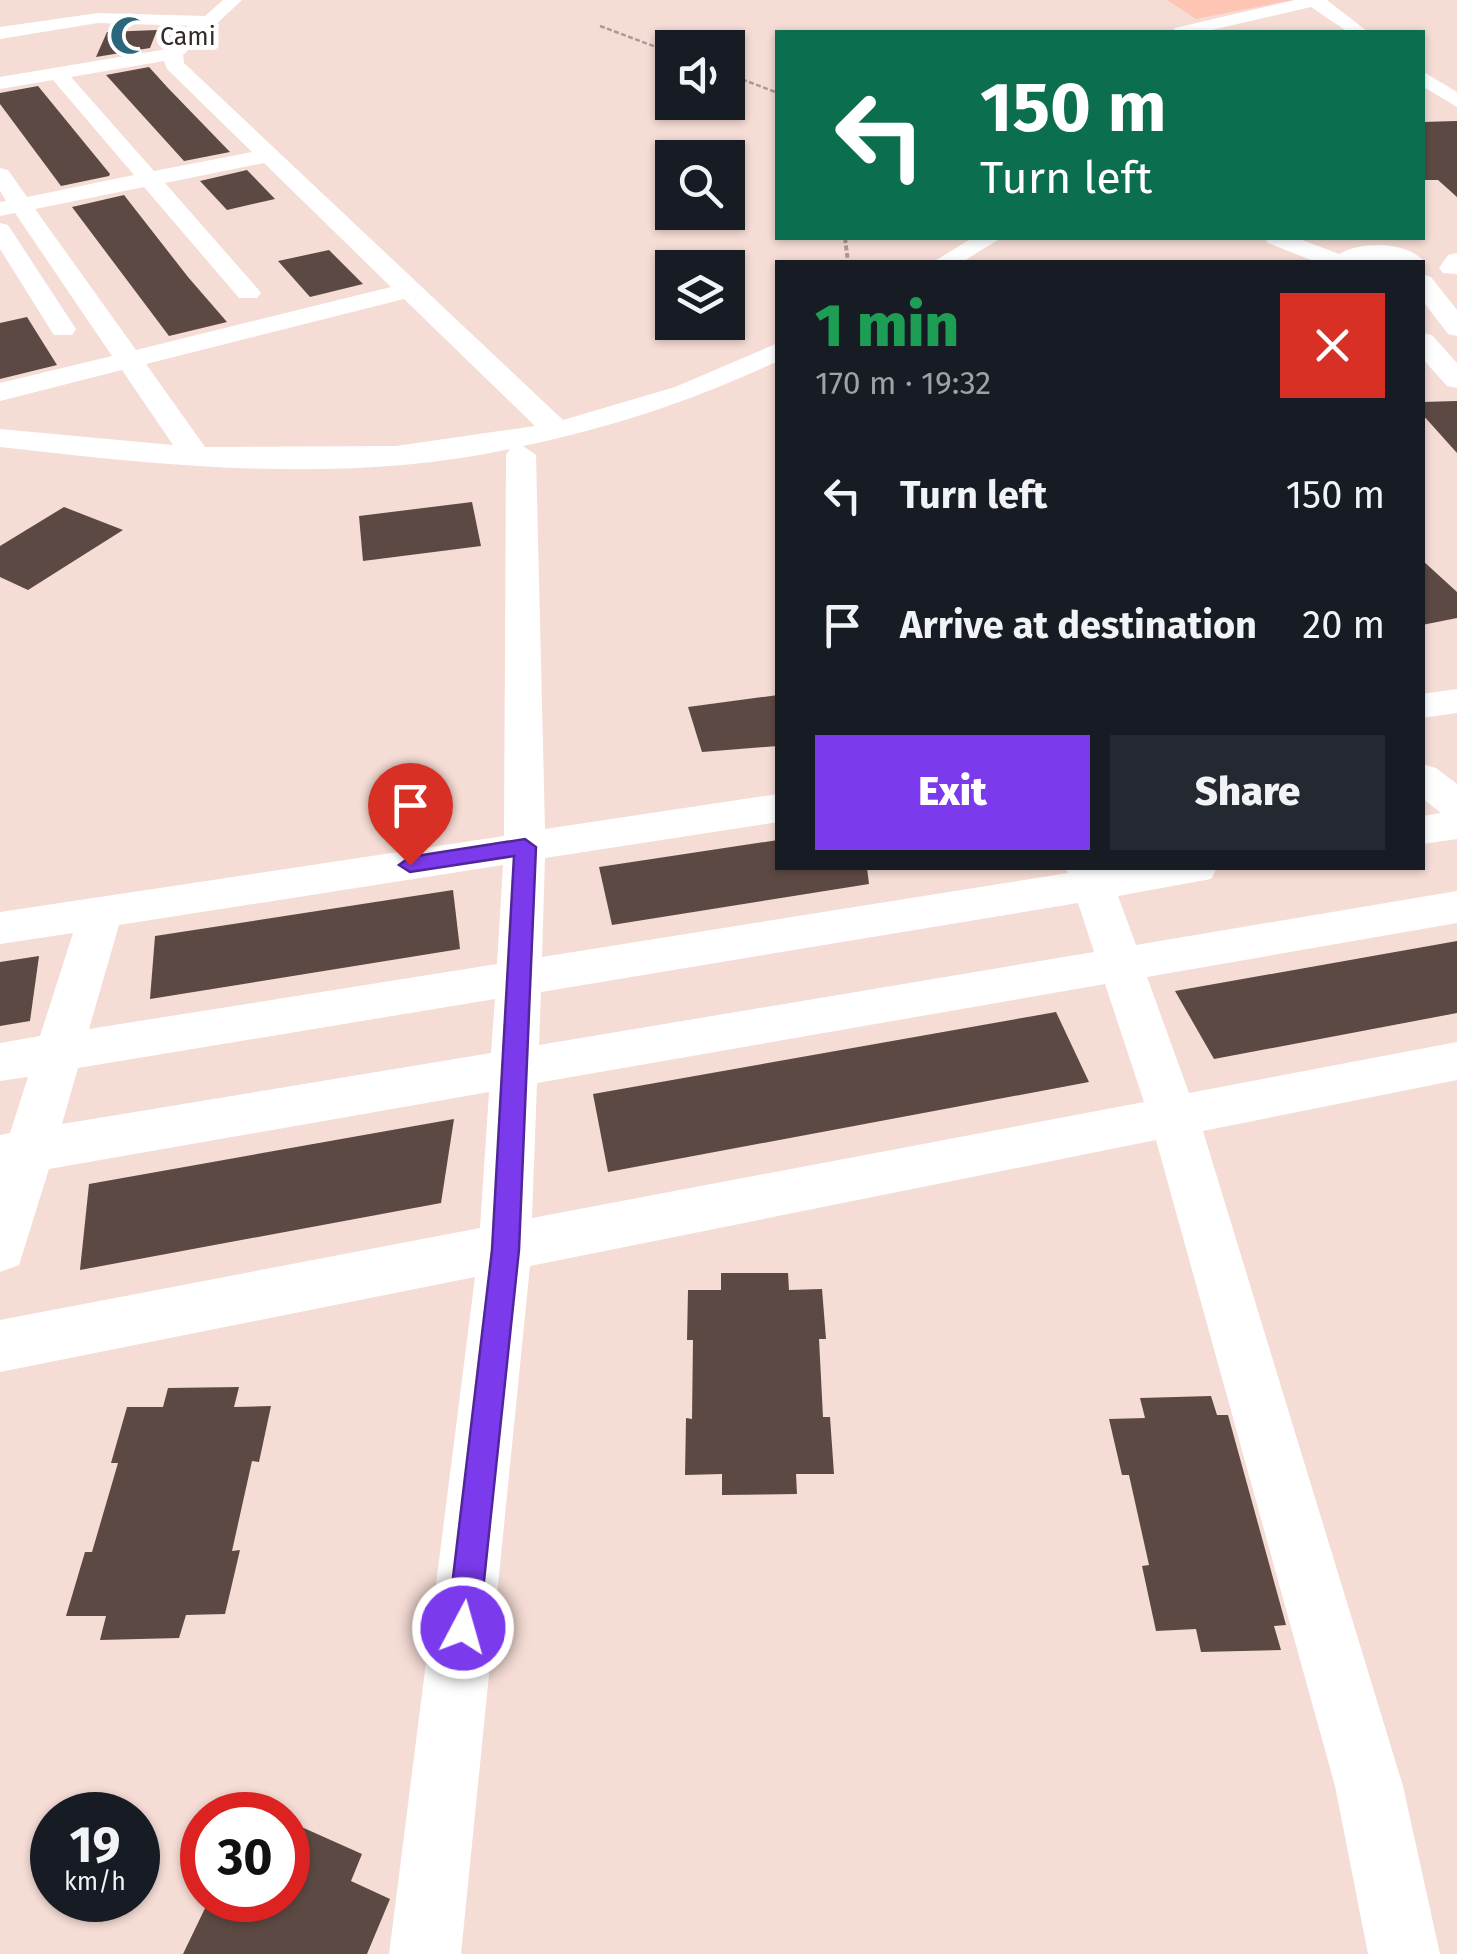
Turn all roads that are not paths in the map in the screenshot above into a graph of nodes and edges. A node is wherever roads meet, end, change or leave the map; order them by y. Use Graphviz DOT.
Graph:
graph roads {
  1 [pos="233,0"];
  2 [pos="1316,0"];
  3 [pos="208,22"];
  4 [pos="1190,30"];
  5 [pos="1356,30"];
  6 [pos="0,33"];
  7 [pos="173,54"];
  8 [pos="57,73"];
  9 [pos="1425,79"];
  10 [pos="0,83"];
  11 [pos="1457,101"];
  12 [pos="269,156"];
  13 [pos="0,175"];
  14 [pos="149,179"];
  15 [pos="10,207"];
  16 [pos="0,230"];
  17 [pos="983,240"];
  18 [pos="1289,240"];
  19 [pos="1325,240"];
  20 [pos="1368,253"];
  21 [pos="936,257"];
  22 [pos="1455,266"];
  23 [pos="1425,274"];
  24 [pos="1425,280"];
  25 [pos="409,290"];
  26 [pos="248,294"];
  27 [pos="1457,328"];
  28 [pos="63,329"];
  29 [pos="1425,346"];
  30 [pos="775,352"];
  31 [pos="128,362"];
  32 [pos="775,374"];
  33 [pos="1442,374"];
  34 [pos="0,392"];
  35 [pos="0,438"];
  36 [pos="539,442"];
  37 [pos="0,458"];
  38 [pos="198,459"];
  39 [pos="1457,701"];
  40 [pos="1425,706"];
  41 [pos="1425,778"];
  42 [pos="1457,805"];
  43 [pos="775,808"];
  44 [pos="1457,825"];
  45 [pos="1425,830"];
  46 [pos="525,847"];
  47 [pos="1170,870"];
  48 [pos="1090,876"];
  49 [pos="1457,906"];
  50 [pos="101,912"];
  51 [pos="0,928"];
  52 [pos="1118,964"];
  53 [pos="520,978"];
  54 [pos="62,1052"];
  55 [pos="1457,1060"];
  56 [pos="0,1062"];
  57 [pos="516,1068"];
  58 [pos="1174,1118"];
  59 [pos="16,1154"];
  60 [pos="0,1248"];
  61 [pos="505,1250"];
  62 [pos="0,1346"];
  63 [pos="425,1954"];
  64 [pos="1404,1954"];
  1 -- 3 [label="street"];
  2 -- 4 [label="street"];
  2 -- 5 [label="street"];
  3 -- 6 [label="street"];
  3 -- 7 [label="street"];
  7 -- 8 [label="street"];
  7 -- 12 [label="street"];
  8 -- 10 [label="street"];
  8 -- 14 [label="street"];
  9 -- 11 [label="street"];
  12 -- 14 [label="street"];
  12 -- 25 [label="street"];
  13 -- 15 [label="street"];
  14 -- 15 [label="street"];
  14 -- 26 [label="street"];
  15 -- 31 [label="street"];
  16 -- 28 [label="street"];
  17 -- 21 [label="street"];
  18 -- 20 [label="street"];
  19 -- 20 [label="street"];
  22 -- 23 [label="street"];
  24 -- 27 [label="street"];
  25 -- 31 [label="street"];
  25 -- 36 [label="street"];
  29 -- 33 [label="street"];
  30 -- 36 [label="street"];
  31 -- 34 [label="street"];
  31 -- 38 [label="street"];
  32 -- 36 [label="street"];
  35 -- 38 [label="street"];
  36 -- 37 [label="street"];
  36 -- 38 [label="street"];
  36 -- 46 [label="street"];
  39 -- 40 [label="street"];
  41 -- 42 [label="street"];
  43 -- 46 [label="street"];
  44 -- 45 [label="street"];
  46 -- 50 [label="street"];
  46 -- 53 [label="street"];
  47 -- 48 [label="street"];
  48 -- 52 [label="street"];
  48 -- 53 [label="street"];
  49 -- 52 [label="street"];
  50 -- 51 [label="street"];
  50 -- 54 [label="street"];
  52 -- 57 [label="street"];
  52 -- 58 [label="street"];
  53 -- 54 [label="street"];
  53 -- 57 [label="street"];
  54 -- 56 [label="street"];
  54 -- 59 [label="street"];
  55 -- 58 [label="street"];
  57 -- 59 [label="street"];
  57 -- 61 [label="street"];
  58 -- 61 [label="street"];
  58 -- 64 [label="street"];
  59 -- 60 [label="street"];
  61 -- 62 [label="street"];
  61 -- 63 [label="street"];
}
